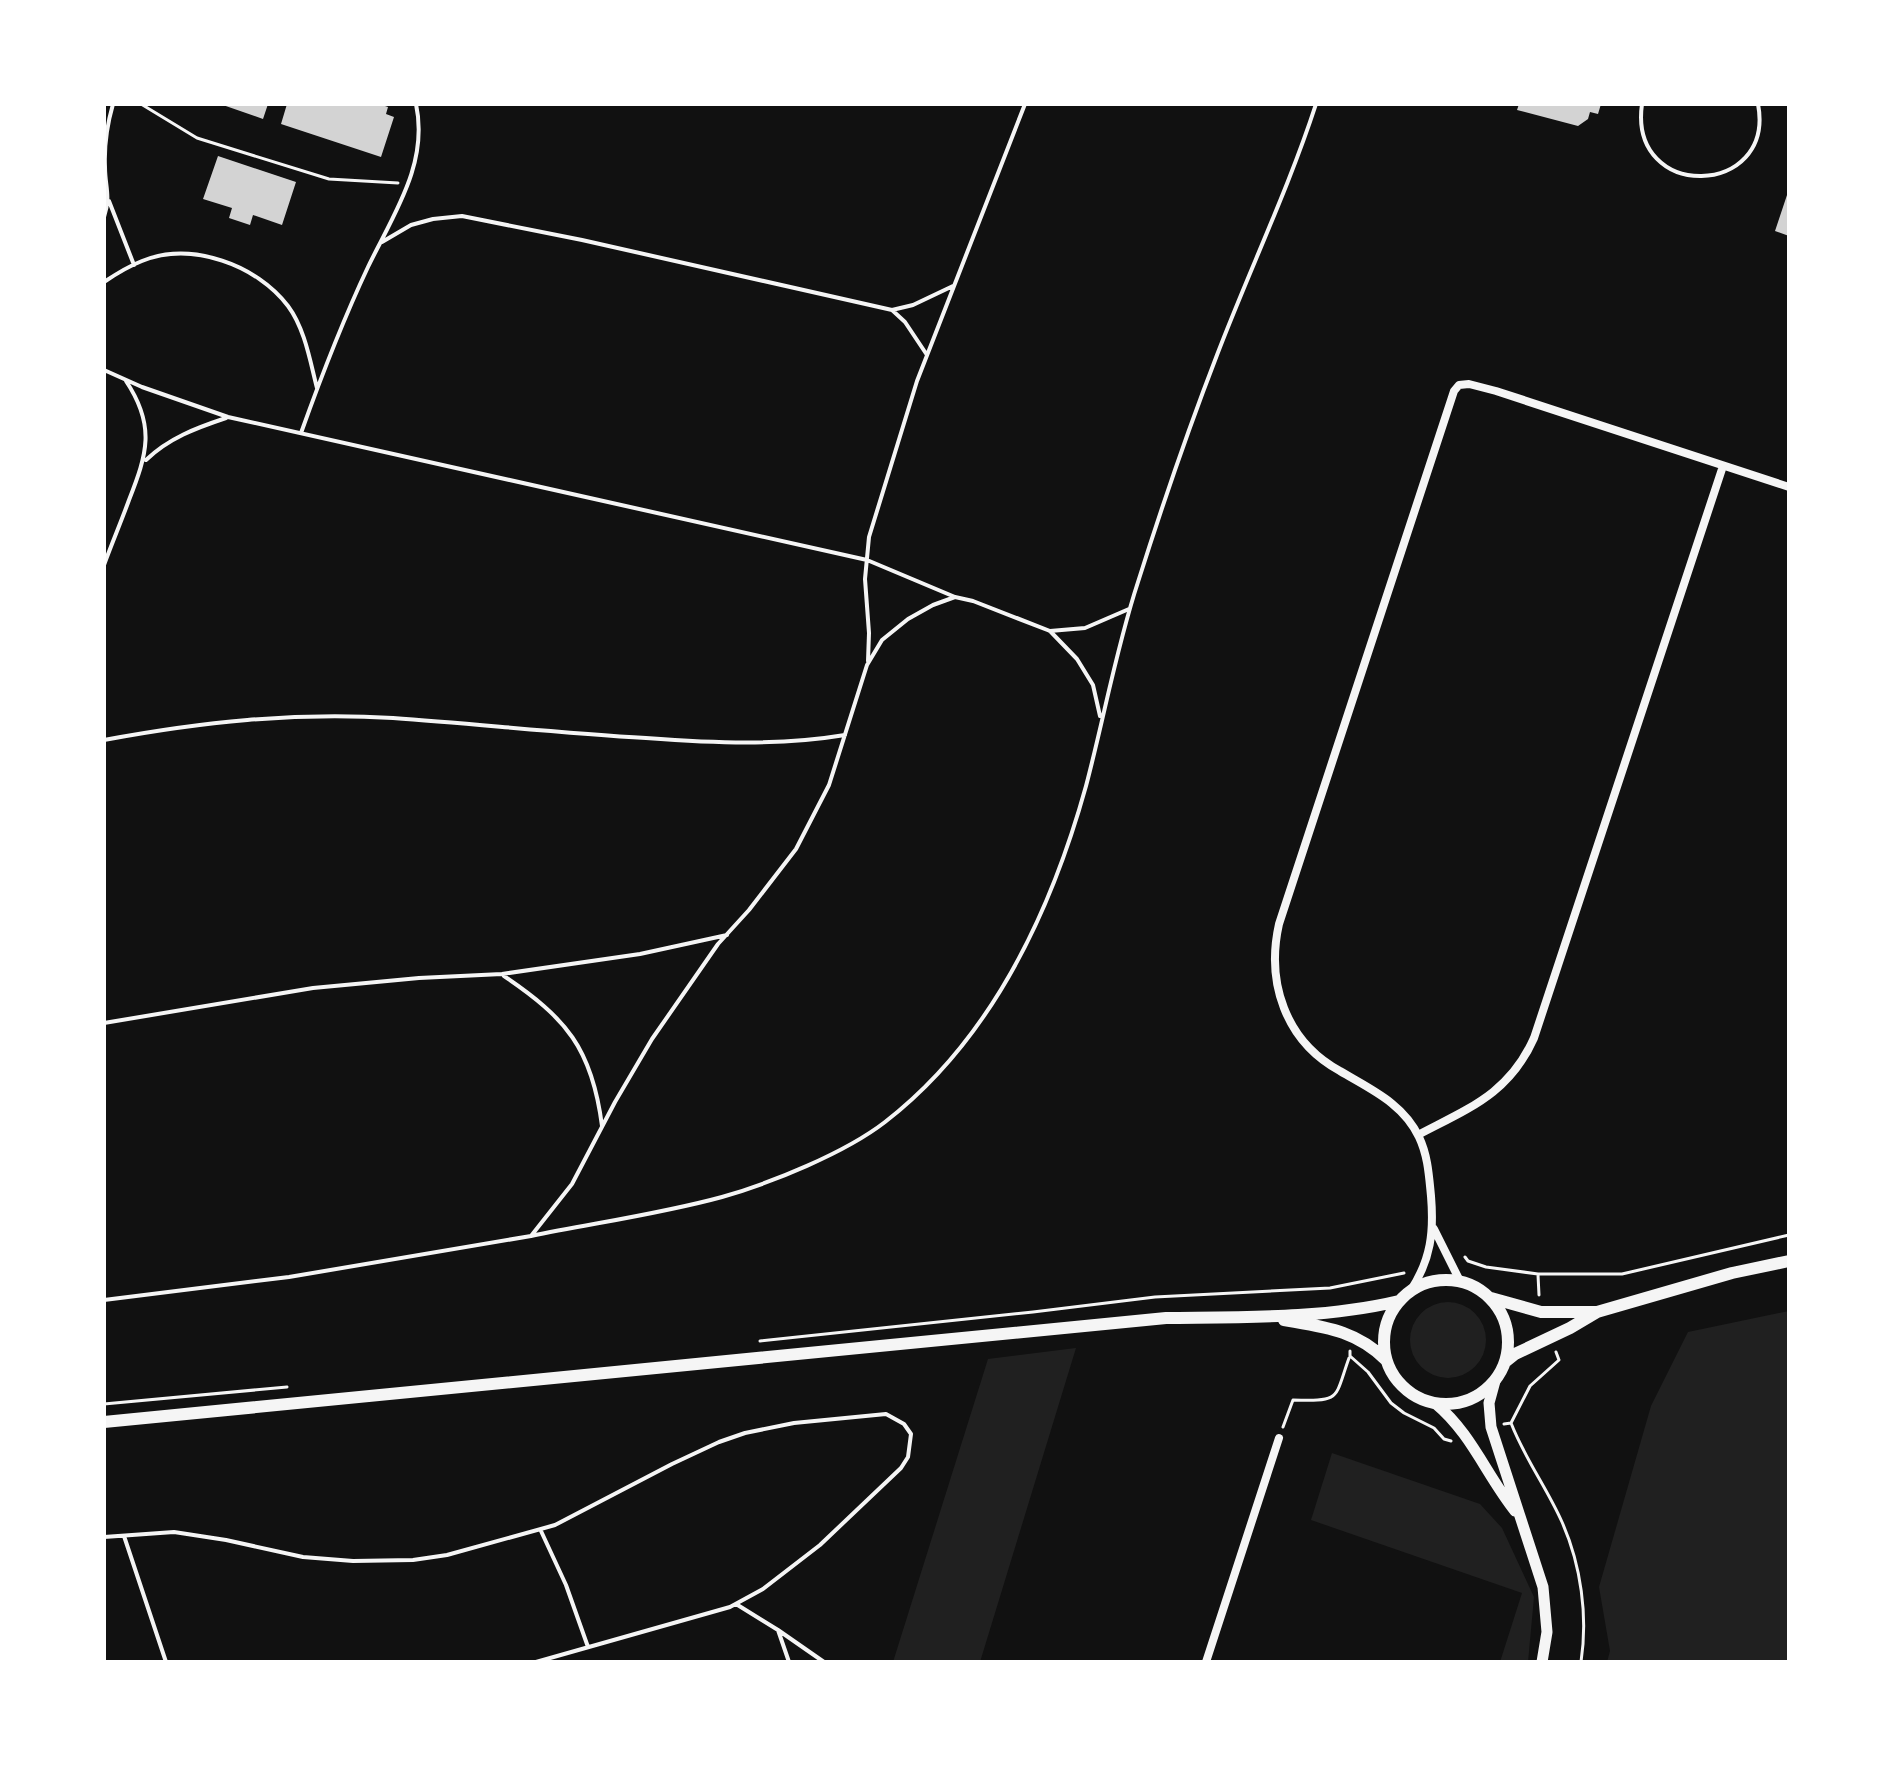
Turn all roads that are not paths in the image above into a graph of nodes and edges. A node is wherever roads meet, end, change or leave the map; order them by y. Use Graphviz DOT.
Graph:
graph roads {
  1 [pos="113,104"];
  2 [pos="416,104"];
  3 [pos="1025,104"];
  4 [pos="1316,104"];
  5 [pos="1642,104"];
  6 [pos="1758,104"];
  7 [pos="109,201"];
  8 [pos="104,217"];
  9 [pos="382,242"];
  10 [pos="134,265"];
  11 [pos="104,282"];
  12 [pos="953,286"];
  13 [pos="892,310"];
  14 [pos="927,355"];
  15 [pos="104,370"];
  16 [pos="125,379"];
  17 [pos="317,390"];
  18 [pos="228,417"];
  19 [pos="301,434"];
  20 [pos="145,461"];
  21 [pos="1723,466"];
  22 [pos="1789,487"];
  23 [pos="867,560"];
  24 [pos="104,565"];
  25 [pos="955,597"];
  26 [pos="1129,609"];
  27 [pos="1050,631"];
  28 [pos="867,665"];
  29 [pos="1101,718"];
  30 [pos="845,735"];
  31 [pos="104,740"];
  32 [pos="727,935"];
  33 [pos="502,974"];
  34 [pos="104,1023"];
  35 [pos="602,1126"];
  36 [pos="1418,1135"];
  37 [pos="1434,1229"];
  38 [pos="531,1236"];
  39 [pos="1789,1261"];
  40 [pos="1460,1281"];
  41 [pos="1411,1290"];
  42 [pos="1491,1298"];
  43 [pos="104,1300"];
  44 [pos="1399,1301"];
  45 [pos="1597,1312"];
  46 [pos="1265,1317"];
  47 [pos="1386,1360"];
  48 [pos="1505,1362"];
  49 [pos="1495,1381"];
  50 [pos="1436,1404"];
  51 [pos="104,1422"];
  52 [pos="1279,1438"];
  53 [pos="1518,1515"];
  54 [pos="540,1530"];
  55 [pos="124,1536"];
  56 [pos="104,1537"];
  57 [pos="736,1604"];
  58 [pos="778,1630"];
  59 [pos="588,1647"];
  60 [pos="166,1662"];
  61 [pos="536,1662"];
  62 [pos="789,1662"];
  63 [pos="824,1662"];
  64 [pos="1206,1662"];
  65 [pos="1542,1662"];
  1 -- 7 [label="lane"];
  2 -- 9 [label="lane"];
  3 -- 12 [label="lane"];
  4 -- 26 [label="lane"];
  5 -- 6 [label="lane"];
  7 -- 8 [label="lane"];
  7 -- 10 [label="lane"];
  9 -- 13 [label="lane"];
  9 -- 17 [label="lane"];
  10 -- 11 [label="lane"];
  10 -- 17 [label="lane"];
  12 -- 13 [label="lane"];
  12 -- 14 [label="lane"];
  13 -- 14 [label="lane"];
  14 -- 23 [label="lane"];
  15 -- 16 [label="lane"];
  16 -- 18 [label="lane"];
  16 -- 20 [label="lane"];
  17 -- 19 [label="lane"];
  18 -- 19 [label="lane"];
  18 -- 20 [label="lane"];
  19 -- 23 [label="lane"];
  20 -- 24 [label="lane"];
  21 -- 22 [label="street"];
  21 -- 36 [label="street"];
  21 -- 36 [label="street"];
  23 -- 25 [label="lane"];
  23 -- 28 [label="lane"];
  25 -- 27 [label="lane"];
  25 -- 28 [label="lane"];
  26 -- 27 [label="lane"];
  26 -- 29 [label="lane"];
  27 -- 29 [label="lane"];
  28 -- 30 [label="lane"];
  29 -- 38 [label="lane"];
  30 -- 31 [label="lane"];
  30 -- 32 [label="lane"];
  32 -- 33 [label="lane"];
  32 -- 35 [label="lane"];
  33 -- 34 [label="lane"];
  33 -- 35 [label="lane"];
  35 -- 38 [label="lane"];
  36 -- 37 [label="street"];
  37 -- 40 [label="street"];
  37 -- 41 [label="street"];
  38 -- 43 [label="lane"];
  39 -- 45 [label="main road"];
  40 -- 41 [label="main road"];
  40 -- 42 [label="main road"];
  41 -- 44 [label="main road"];
  42 -- 45 [label="main road"];
  42 -- 48 [label="main road"];
  44 -- 46 [label="main road"];
  44 -- 47 [label="main road"];
  45 -- 48 [label="main road"];
  46 -- 47 [label="main road"];
  46 -- 51 [label="main road"];
  47 -- 50 [label="main road"];
  48 -- 49 [label="main road"];
  49 -- 50 [label="main road"];
  49 -- 53 [label="street"];
  50 -- 53 [label="street"];
  52 -- 64 [label="street"];
  53 -- 65 [label="street"];
  54 -- 55 [label="lane"];
  54 -- 57 [label="lane"];
  54 -- 59 [label="lane"];
  55 -- 56 [label="lane"];
  55 -- 60 [label="lane"];
  57 -- 58 [label="lane"];
  57 -- 59 [label="lane"];
  58 -- 62 [label="lane"];
  58 -- 63 [label="lane"];
  59 -- 61 [label="lane"];
}
